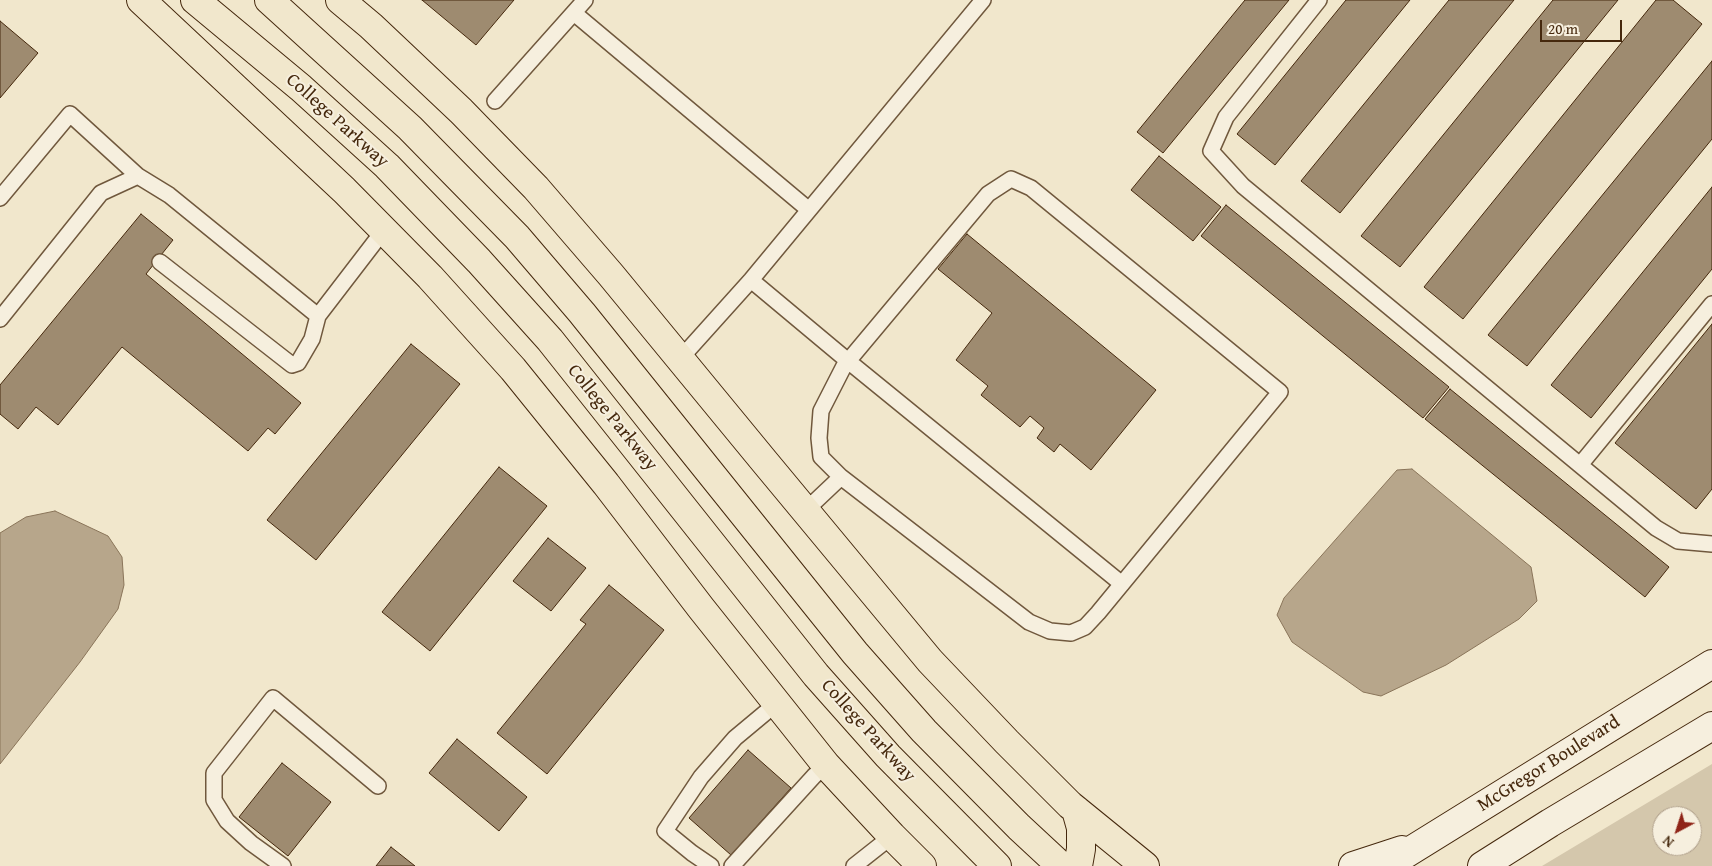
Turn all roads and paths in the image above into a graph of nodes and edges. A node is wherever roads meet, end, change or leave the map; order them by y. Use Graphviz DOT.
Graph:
graph roads {
  1 [pos="141,0"];
  2 [pos="195,0"];
  3 [pos="268,0"];
  4 [pos="340,0"];
  5 [pos="585,0"];
  6 [pos="983,0"];
  7 [pos="1319,0"];
  8 [pos="574,13"];
  9 [pos="495,101"];
  10 [pos="138,176"];
  11 [pos="0,198"];
  12 [pos="810,210"];
  13 [pos="384,230"];
  14 [pos="160,262"];
  15 [pos="751,280"];
  16 [pos="1712,304"];
  17 [pos="318,316"];
  18 [pos="0,319"];
  19 [pos="680,359"];
  20 [pos="848,361"];
  21 [pos="1580,465"];
  22 [pos="841,477"];
  23 [pos="804,511"];
  24 [pos="1712,544"];
  25 [pos="1122,584"];
  26 [pos="1712,664"];
  27 [pos="776,703"];
  28 [pos="1712,726"];
  29 [pos="826,765"];
  30 [pos="378,786"];
  31 [pos="1076,810"];
  32 [pos="892,836"];
  33 [pos="1423,843"];
  34 [pos="1146,865"];
  35 [pos="283,866"];
  36 [pos="711,866"];
  37 [pos="732,866"];
  38 [pos="854,866"];
  39 [pos="922,866"];
  40 [pos="997,866"];
  41 [pos="1061,866"];
  42 [pos="1078,866"];
  43 [pos="1354,866"];
  44 [pos="1386,866"];
  45 [pos="1482,866"];
  1 -- 13 [label="main road"];
  2 -- 40 [label="main road, College Parkway"];
  3 -- 41 [label="main road"];
  4 -- 19 [label="main road"];
  5 -- 8 [label="lane"];
  6 -- 12 [label="lane"];
  7 -- 21 [label="lane"];
  8 -- 9 [label="lane"];
  8 -- 12 [label="lane"];
  10 -- 11 [label="lane"];
  10 -- 17 [label="lane"];
  10 -- 18 [label="lane"];
  12 -- 15 [label="lane"];
  13 -- 17 [label="lane"];
  13 -- 27 [label="main road"];
  14 -- 17 [label="lane"];
  15 -- 19 [label="lane"];
  15 -- 20 [label="lane"];
  16 -- 21 [label="lane"];
  19 -- 23 [label="main road"];
  20 -- 22 [label="lane"];
  20 -- 25 [label="lane"];
  20 -- 25 [label="lane"];
  21 -- 24 [label="lane"];
  22 -- 23 [label="lane"];
  22 -- 25 [label="lane"];
  23 -- 31 [label="main road"];
  26 -- 33 [label="main road, McGregor Boulevard"];
  27 -- 29 [label="main road"];
  27 -- 36 [label="lane"];
  28 -- 45 [label="main road"];
  29 -- 32 [label="main road"];
  29 -- 37 [label="lane"];
  30 -- 35 [label="lane"];
  31 -- 34 [label="main road"];
  31 -- 42 [label="main road"];
  32 -- 38 [label="lane"];
  32 -- 39 [label="main road"];
  33 -- 43 [label="main road"];
  33 -- 44 [label="main road, McGregor Boulevard"];
}
